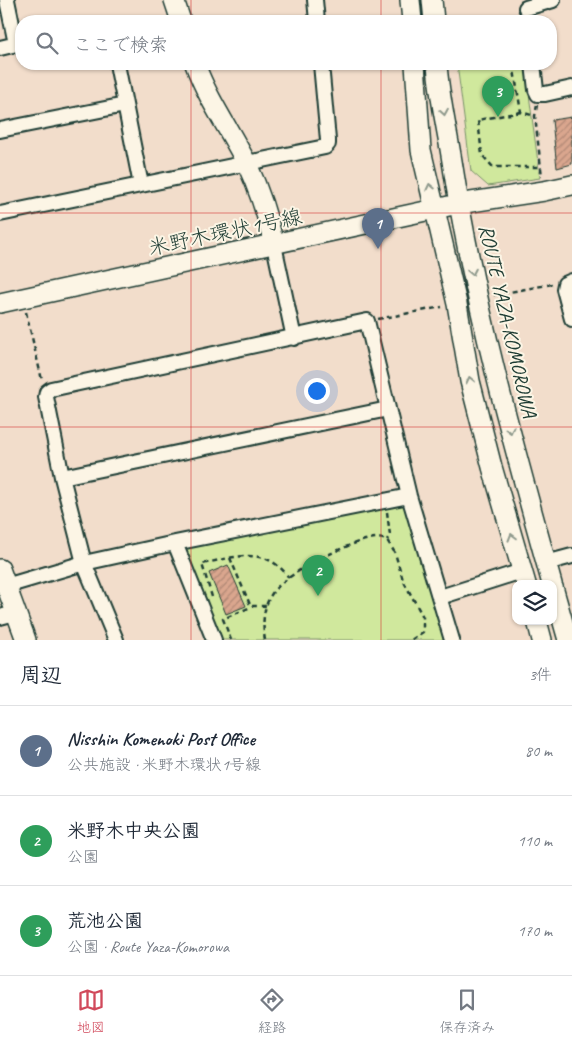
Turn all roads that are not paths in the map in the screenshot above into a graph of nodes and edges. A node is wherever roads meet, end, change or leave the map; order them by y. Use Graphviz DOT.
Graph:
graph roads {
  1 [pos="7,0"];
  2 [pos="174,0"];
  3 [pos="315,0"];
  4 [pos="410,0"];
  5 [pos="432,0"];
  6 [pos="554,0"];
  7 [pos="527,10"];
  8 [pos="179,15"];
  9 [pos="316,15"];
  10 [pos="411,15"];
  11 [pos="433,15"];
  12 [pos="15,29"];
  13 [pos="15,45"];
  14 [pos="0,48"];
  15 [pos="118,70"];
  16 [pos="198,70"];
  17 [pos="322,70"];
  18 [pos="415,70"];
  19 [pos="438,70"];
  20 [pos="534,70"];
  21 [pos="572,88"];
  22 [pos="125,105"];
  23 [pos="0,130"];
  24 [pos="247,164"];
  25 [pos="141,185"];
  26 [pos="572,185"];
  27 [pos="458,204"];
  28 [pos="435,209"];
  29 [pos="0,214"];
  30 [pos="274,245"];
  31 [pos="571,281"];
  32 [pos="0,303"];
  33 [pos="572,319"];
  34 [pos="294,338"];
  35 [pos="388,409"];
  36 [pos="62,477"];
  37 [pos="409,496"];
  38 [pos="176,543"];
  39 [pos="572,556"];
  40 [pos="84,563"];
  41 [pos="546,563"];
  42 [pos="524,577"];
  43 [pos="3,578"];
  44 [pos="551,580"];
  45 [pos="440,597"];
  46 [pos="557,600"];
  47 [pos="7,615"];
  48 [pos="538,625"];
  49 [pos="26,640"];
  50 [pos="116,640"];
  51 [pos="214,640"];
  52 [pos="452,640"];
  53 [pos="542,640"];
  54 [pos="568,640"];
  1 -- 12 [label="street"];
  2 -- 8 [label="main road"];
  3 -- 9 [label="street"];
  4 -- 10 [label="main road"];
  5 -- 11 [label="main road"];
  6 -- 7 [label="street"];
  13 -- 14 [label="street"];
  15 -- 22 [label="street"];
  16 -- 24 [label="main road"];
  17 -- 24 [label="street"];
  28 -- 18 [label="main road, one-way"];
  19 -- 27 [label="main road, ROUTE YAZA-KOMOROWA, one-way"];
  20 -- 21 [label="street"];
  22 -- 23 [label="street"];
  22 -- 25 [label="street"];
  24 -- 25 [label="street"];
  24 -- 30 [label="main road"];
  25 -- 29 [label="street"];
  26 -- 27 [label="main road, 米野木環状1号線"];
  27 -- 28 [label="main road, 米野木環状1号線"];
  27 -- 41 [label="main road, ROUTE YAZA-KOMOROWA, one-way"];
  28 -- 30 [label="main road, 米野木環状1号線"];
  42 -- 28 [label="main road, one-way"];
  30 -- 32 [label="main road, 米野木環状1号線"];
  30 -- 34 [label="street"];
  31 -- 33 [label="street"];
  34 -- 35 [label="street"];
  34 -- 36 [label="street"];
  35 -- 36 [label="street"];
  35 -- 37 [label="street"];
  36 -- 40 [label="street"];
  37 -- 38 [label="street"];
  37 -- 45 [label="street"];
  38 -- 40 [label="street"];
  38 -- 51 [label="street"];
  39 -- 41 [label="street"];
  40 -- 43 [label="street"];
  40 -- 50 [label="street"];
  41 -- 44 [label="main road, ROUTE YAZA-KOMOROWA"];
  42 -- 45 [label="street"];
  43 -- 47 [label="main road"];
  45 -- 52 [label="street"];
  46 -- 54 [label="main road, ROUTE YAZA-KOMOROWA"];
  47 -- 49 [label="main road"];
  48 -- 53 [label="main road"];
}
